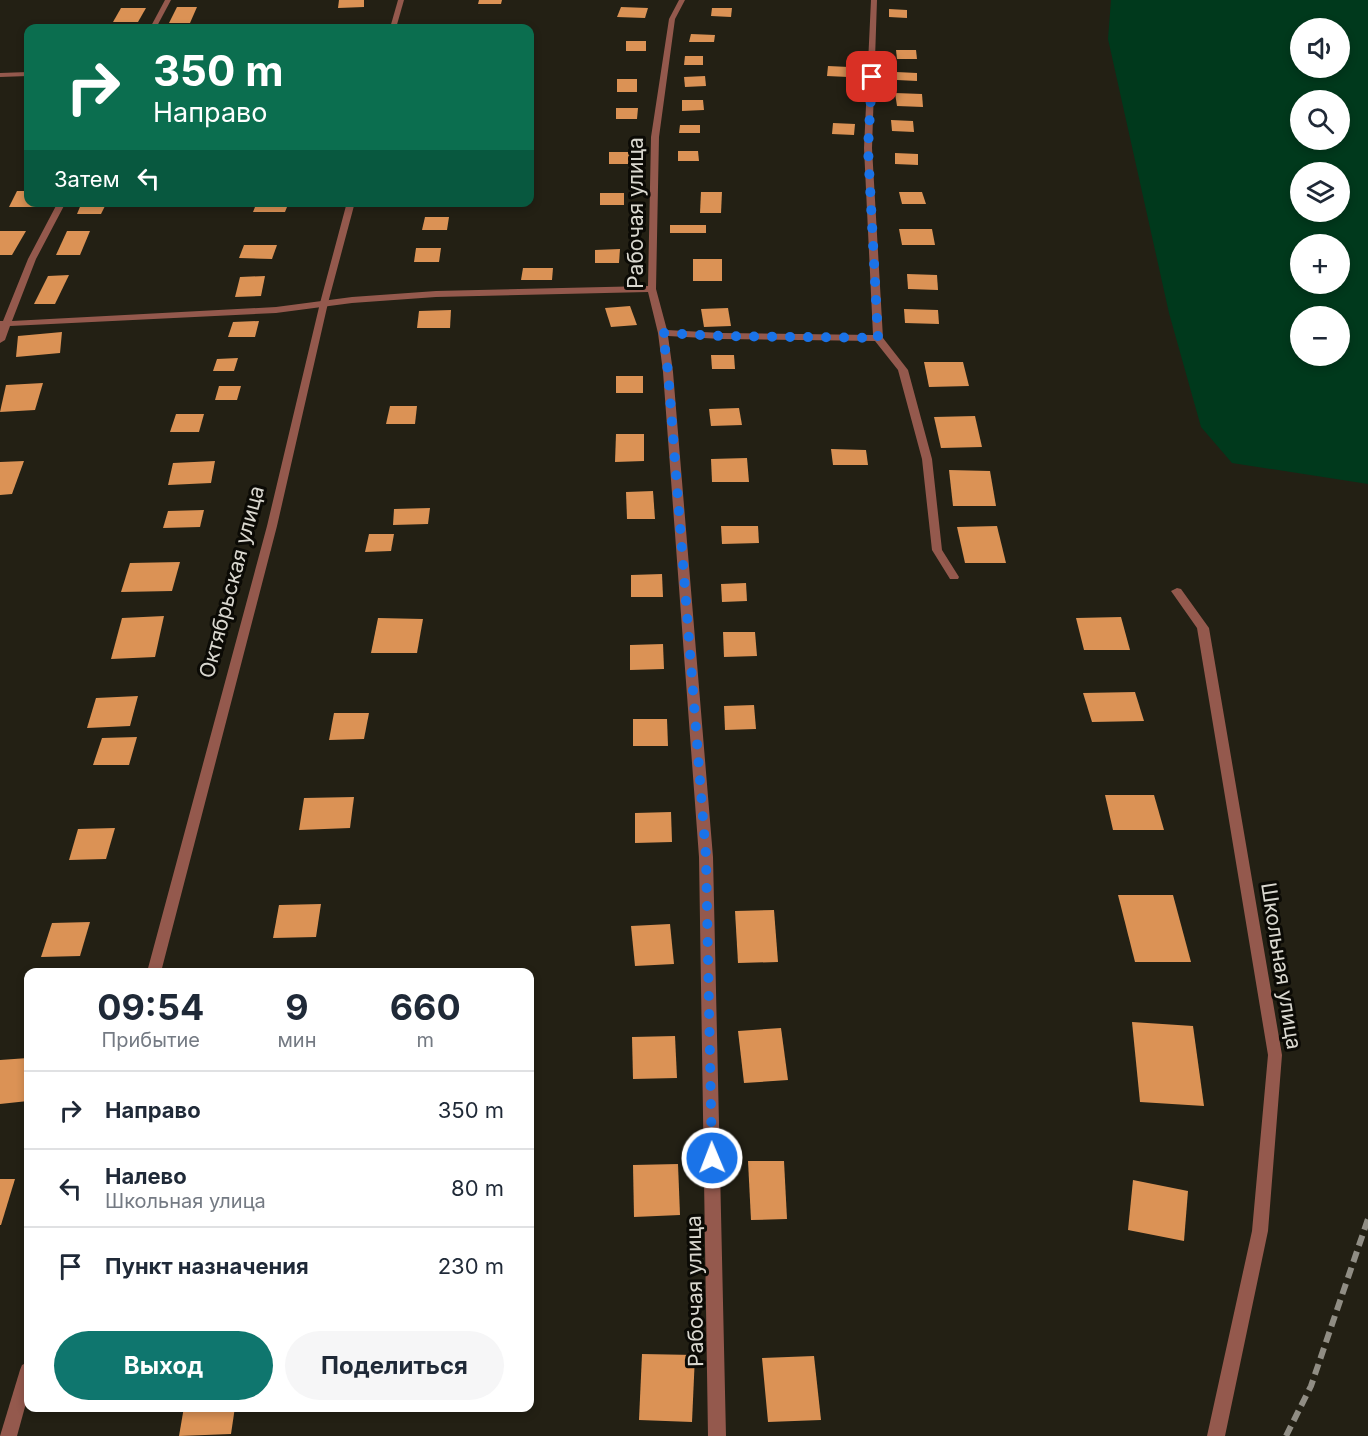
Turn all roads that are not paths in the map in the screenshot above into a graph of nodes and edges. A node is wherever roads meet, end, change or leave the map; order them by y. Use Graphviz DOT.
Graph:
graph roads {
  1 [pos="168,0"];
  2 [pos="401,0"];
  3 [pos="682,0"];
  4 [pos="874,0"];
  5 [pos="155,24"];
  6 [pos="394,24"];
  7 [pos="24,74"];
  8 [pos="0,75"];
  9 [pos="59,207"];
  10 [pos="350,207"];
  11 [pos="652,288"];
  12 [pos="324,303"];
  13 [pos="4,323"];
  14 [pos="663,333"];
  15 [pos="878,338"];
  16 [pos="0,340"];
  17 [pos="954,577"];
  18 [pos="1177,591"];
  19 [pos="155,968"];
  20 [pos="24,1383"];
  21 [pos="8,1436"];
  22 [pos="717,1436"];
  23 [pos="1216,1436"];
  1 -- 5 [label="street"];
  2 -- 6 [label="street"];
  3 -- 11 [label="street, Рабочая улица"];
  4 -- 15 [label="street"];
  7 -- 8 [label="street"];
  9 -- 13 [label="street"];
  10 -- 12 [label="street, Октябрьская улица"];
  11 -- 12 [label="street"];
  11 -- 14 [label="street, Рабочая улица"];
  12 -- 13 [label="street"];
  12 -- 19 [label="street, Октябрьская улица"];
  13 -- 16 [label="street"];
  14 -- 15 [label="street"];
  14 -- 22 [label="street, Рабочая улица"];
  15 -- 17 [label="street"];
  18 -- 23 [label="street, Школьная улица"];
  20 -- 21 [label="street"];
}
